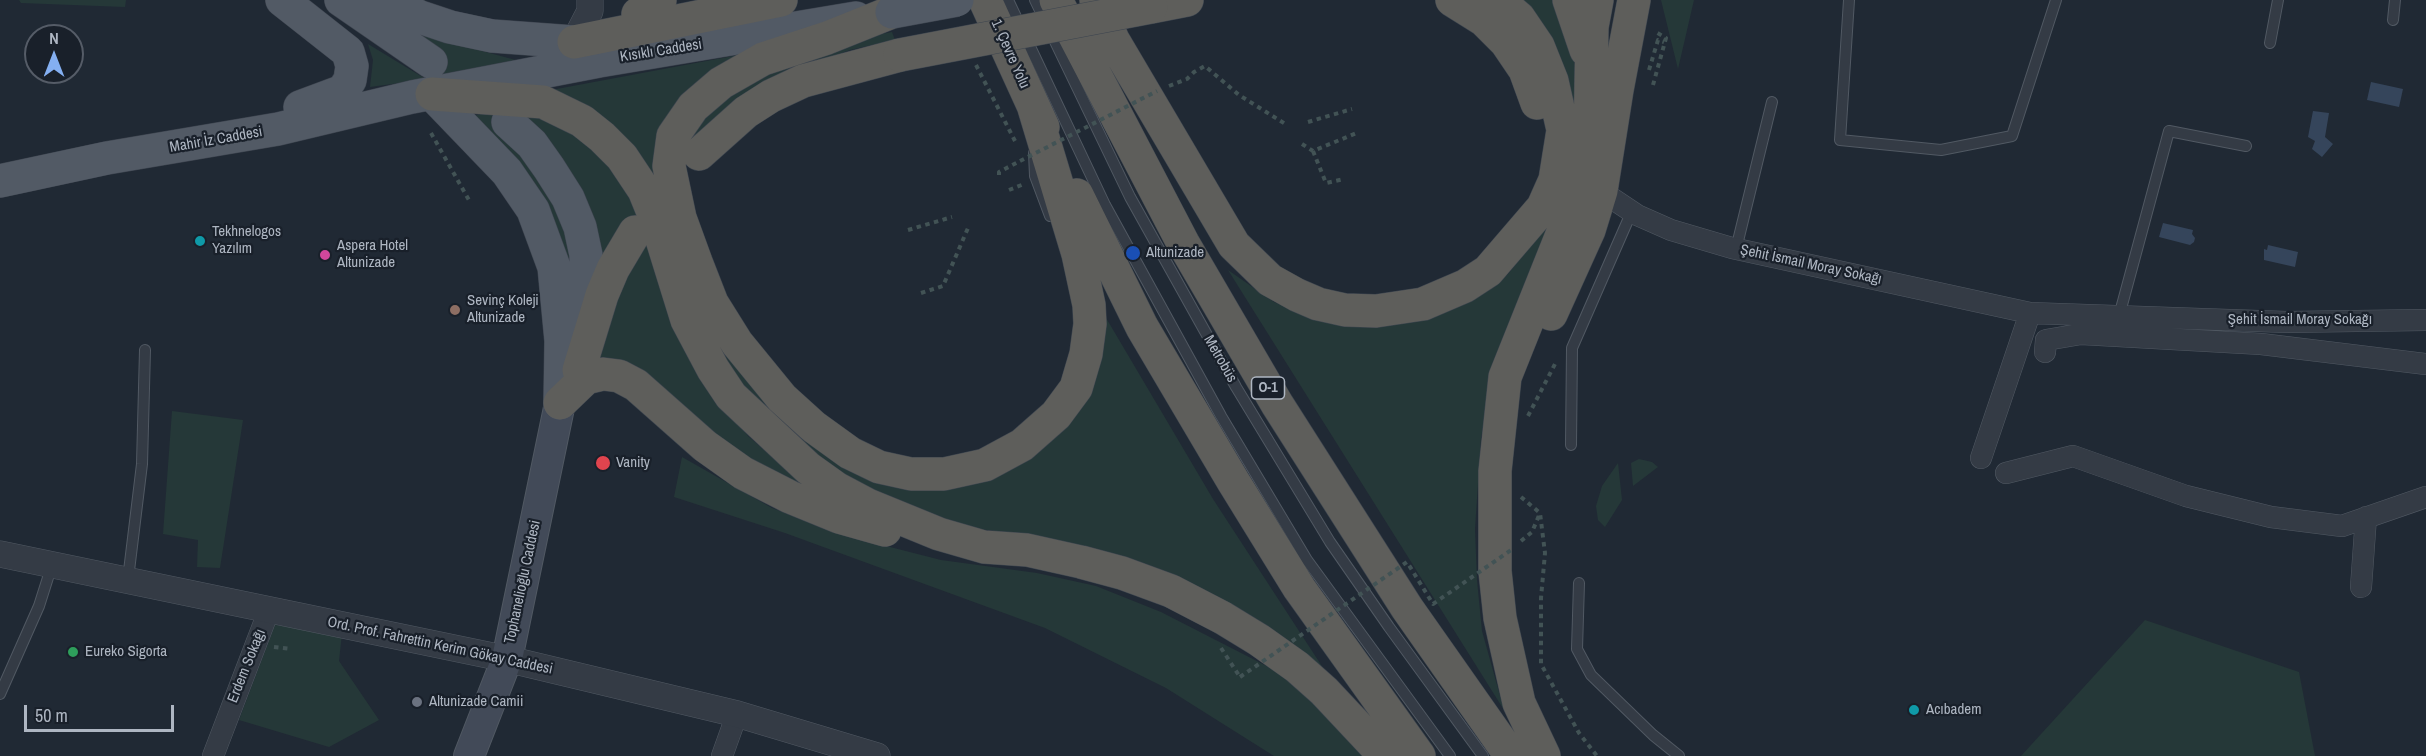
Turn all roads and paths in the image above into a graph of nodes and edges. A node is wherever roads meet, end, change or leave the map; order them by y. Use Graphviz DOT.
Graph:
graph roads {
  1 [pos="282,0"];
  2 [pos="340,0"];
  3 [pos="387,0"];
  4 [pos="590,0"];
  5 [pos="685,0"];
  6 [pos="781,0"];
  7 [pos="957,0"];
  8 [pos="985,0"];
  9 [pos="1008,0"];
  10 [pos="1035,0"];
  11 [pos="1056,0"];
  12 [pos="1095,0"];
  13 [pos="1187,0"];
  14 [pos="1452,0"];
  15 [pos="1498,0"];
  16 [pos="1569,0"];
  17 [pos="1597,0"];
  18 [pos="1634,0"];
  19 [pos="1849,0"];
  20 [pos="2056,0"];
  21 [pos="2277,0"];
  22 [pos="2395,0"];
  23 [pos="649,7"];
  24 [pos="892,12"];
  25 [pos="2393,20"];
  26 [pos="1651,29"];
  27 [pos="574,42"];
  28 [pos="1664,42"];
  29 [pos="2270,43"];
  30 [pos="974,59"];
  31 [pos="431,62"];
  32 [pos="1648,74"];
  33 [pos="1187,80"];
  34 [pos="1653,86"];
  35 [pos="1590,87"];
  36 [pos="1157,91"];
  37 [pos="432,94"];
  38 [pos="1772,102"];
  39 [pos="1034,108"];
  40 [pos="1352,109"];
  41 [pos="508,122"];
  42 [pos="1308,122"];
  43 [pos="1287,125"];
  44 [pos="1359,132"];
  45 [pos="1302,144"];
  46 [pos="2246,146"];
  47 [pos="1313,151"];
  48 [pos="699,154"];
  49 [pos="107,158"];
  50 [pos="1027,168"];
  51 [pos="452,171"];
  52 [pos="999,173"];
  53 [pos="1024,177"];
  54 [pos="1344,179"];
  55 [pos="0,181"];
  56 [pos="1009,190"];
  57 [pos="1601,191"];
  58 [pos="470,202"];
  59 [pos="1632,211"];
  60 [pos="952,217"];
  61 [pos="968,228"];
  62 [pos="1525,228"];
  63 [pos="1056,229"];
  64 [pos="908,230"];
  65 [pos="635,232"];
  66 [pos="1065,247"];
  67 [pos="1736,249"];
  68 [pos="921,293"];
  69 [pos="2030,313"];
  70 [pos="2119,316"];
  71 [pos="2426,320"];
  72 [pos="145,350"];
  73 [pos="2045,352"];
  74 [pos="1557,358"];
  75 [pos="2426,364"];
  76 [pos="579,370"];
  77 [pos="783,398"];
  78 [pos="560,403"];
  79 [pos="1527,417"];
  80 [pos="1571,445"];
  81 [pos="881,454"];
  82 [pos="892,458"];
  83 [pos="1981,458"];
  84 [pos="2006,473"];
  85 [pos="1504,481"];
  86 [pos="2426,497"];
  87 [pos="1540,513"];
  88 [pos="2366,517"];
  89 [pos="984,547"];
  90 [pos="0,554"];
  91 [pos="52,565"];
  92 [pos="128,581"];
  93 [pos="1578,583"];
  94 [pos="2361,587"];
  95 [pos="269,610"];
  96 [pos="1215,639"];
  97 [pos="507,659"];
  98 [pos="0,694"];
  99 [pos="736,714"];
  100 [pos="213,756"];
  101 [pos="469,756"];
  102 [pos="722,756"];
  103 [pos="877,756"];
  104 [pos="1385,756"];
  105 [pos="1419,756"];
  106 [pos="1450,756"];
  107 [pos="1483,756"];
  108 [pos="1511,756"];
  109 [pos="1544,756"];
  110 [pos="1597,756"];
  111 [pos="1679,756"];
  1 -- 49 [label="main road"];
  2 -- 31 [label="main road"];
  3 -- 27 [label="main road"];
  4 -- 27 [label="street"];
  5 -- 23 [label="highway"];
  6 -- 27 [label="highway"];
  7 -- 24 [label="main road, Kısıklı Caddesi, bridge"];
  8 -- 39 [label="highway, 1. Çevre Yolu"];
  9 -- 106 [label="lane, Metrobüs"];
  10 -- 107 [label="lane, Metrobüs"];
  11 -- 108 [label="highway, O-1"];
  12 -- 62 [label="highway"];
  13 -- 48 [label="highway, bridge"];
  14 -- 62 [label="highway"];
  15 -- 62 [label="highway"];
  16 -- 35 [label="highway"];
  17 -- 35 [label="highway"];
  18 -- 57 [label="highway"];
  19 -- 20 [label="lane"];
  21 -- 29 [label="lane"];
  22 -- 25 [label="lane"];
  23 -- 27 [label="highway"];
  24 -- 37 [label="main road, Kısıklı Caddesi"];
  24 -- 77 [label="highway"];
  26 -- 28 [label="path"];
  28 -- 32 [label="path"];
  28 -- 34 [label="path"];
  30 -- 50 [label="path"];
  33 -- 43 [label="path"];
  35 -- 85 [label="highway"];
  36 -- 52 [label="path, bridge"];
  37 -- 49 [label="main road, Mahir İz Caddesi"];
  37 -- 78 [label="main road"];
  37 -- 89 [label="highway"];
  38 -- 67 [label="lane"];
  39 -- 63 [label="lane"];
  39 -- 77 [label="highway"];
  39 -- 105 [label="highway"];
  40 -- 42 [label="path"];
  41 -- 76 [label="main road"];
  44 -- 47 [label="path"];
  45 -- 47 [label="path"];
  46 -- 70 [label="lane"];
  47 -- 54 [label="path"];
  49 -- 55 [label="main road, Mahir İz Caddesi"];
  51 -- 58 [label="path"];
  53 -- 56 [label="path"];
  57 -- 59 [label="street, Şehit İsmail Moray Sokağı"];
  57 -- 85 [label="highway"];
  59 -- 67 [label="street, Şehit İsmail Moray Sokağı"];
  59 -- 80 [label="lane"];
  60 -- 64 [label="path"];
  61 -- 68 [label="path"];
  65 -- 76 [label="highway"];
  66 -- 82 [label="lane"];
  67 -- 69 [label="street, Şehit İsmail Moray Sokağı"];
  69 -- 70 [label="street, Şehit İsmail Moray Sokağı"];
  69 -- 83 [label="street"];
  70 -- 71 [label="street, Şehit İsmail Moray Sokağı"];
  72 -- 92 [label="lane"];
  73 -- 75 [label="street"];
  74 -- 79 [label="path"];
  76 -- 78 [label="main road"];
  77 -- 81 [label="lane"];
  78 -- 89 [label="highway"];
  78 -- 97 [label="main road, Tophanelioğlu Caddesi"];
  84 -- 88 [label="street"];
  85 -- 87 [label="path"];
  85 -- 109 [label="highway"];
  86 -- 88 [label="street"];
  87 -- 96 [label="path, bridge"];
  87 -- 110 [label="path"];
  88 -- 94 [label="street"];
  89 -- 104 [label="highway"];
  90 -- 91 [label="street, Ord. Prof. Fahrettin Kerim Gökay Caddesi"];
  91 -- 92 [label="street, Ord. Prof. Fahrettin Kerim Gökay Caddesi"];
  91 -- 98 [label="lane"];
  92 -- 95 [label="street, Ord. Prof. Fahrettin Kerim Gökay Caddesi"];
  93 -- 111 [label="lane"];
  95 -- 97 [label="street, Ord. Prof. Fahrettin Kerim Gökay Caddesi"];
  95 -- 100 [label="street, Erdem Sokağı"];
  97 -- 99 [label="street, Ord. Prof. Fahrettin Kerim Gökay Caddesi"];
  97 -- 101 [label="main road, Tophanelioğlu Caddesi"];
  99 -- 102 [label="street"];
  99 -- 103 [label="street, Ord. Prof. Fahrettin Kerim Gökay Caddesi"];
}
